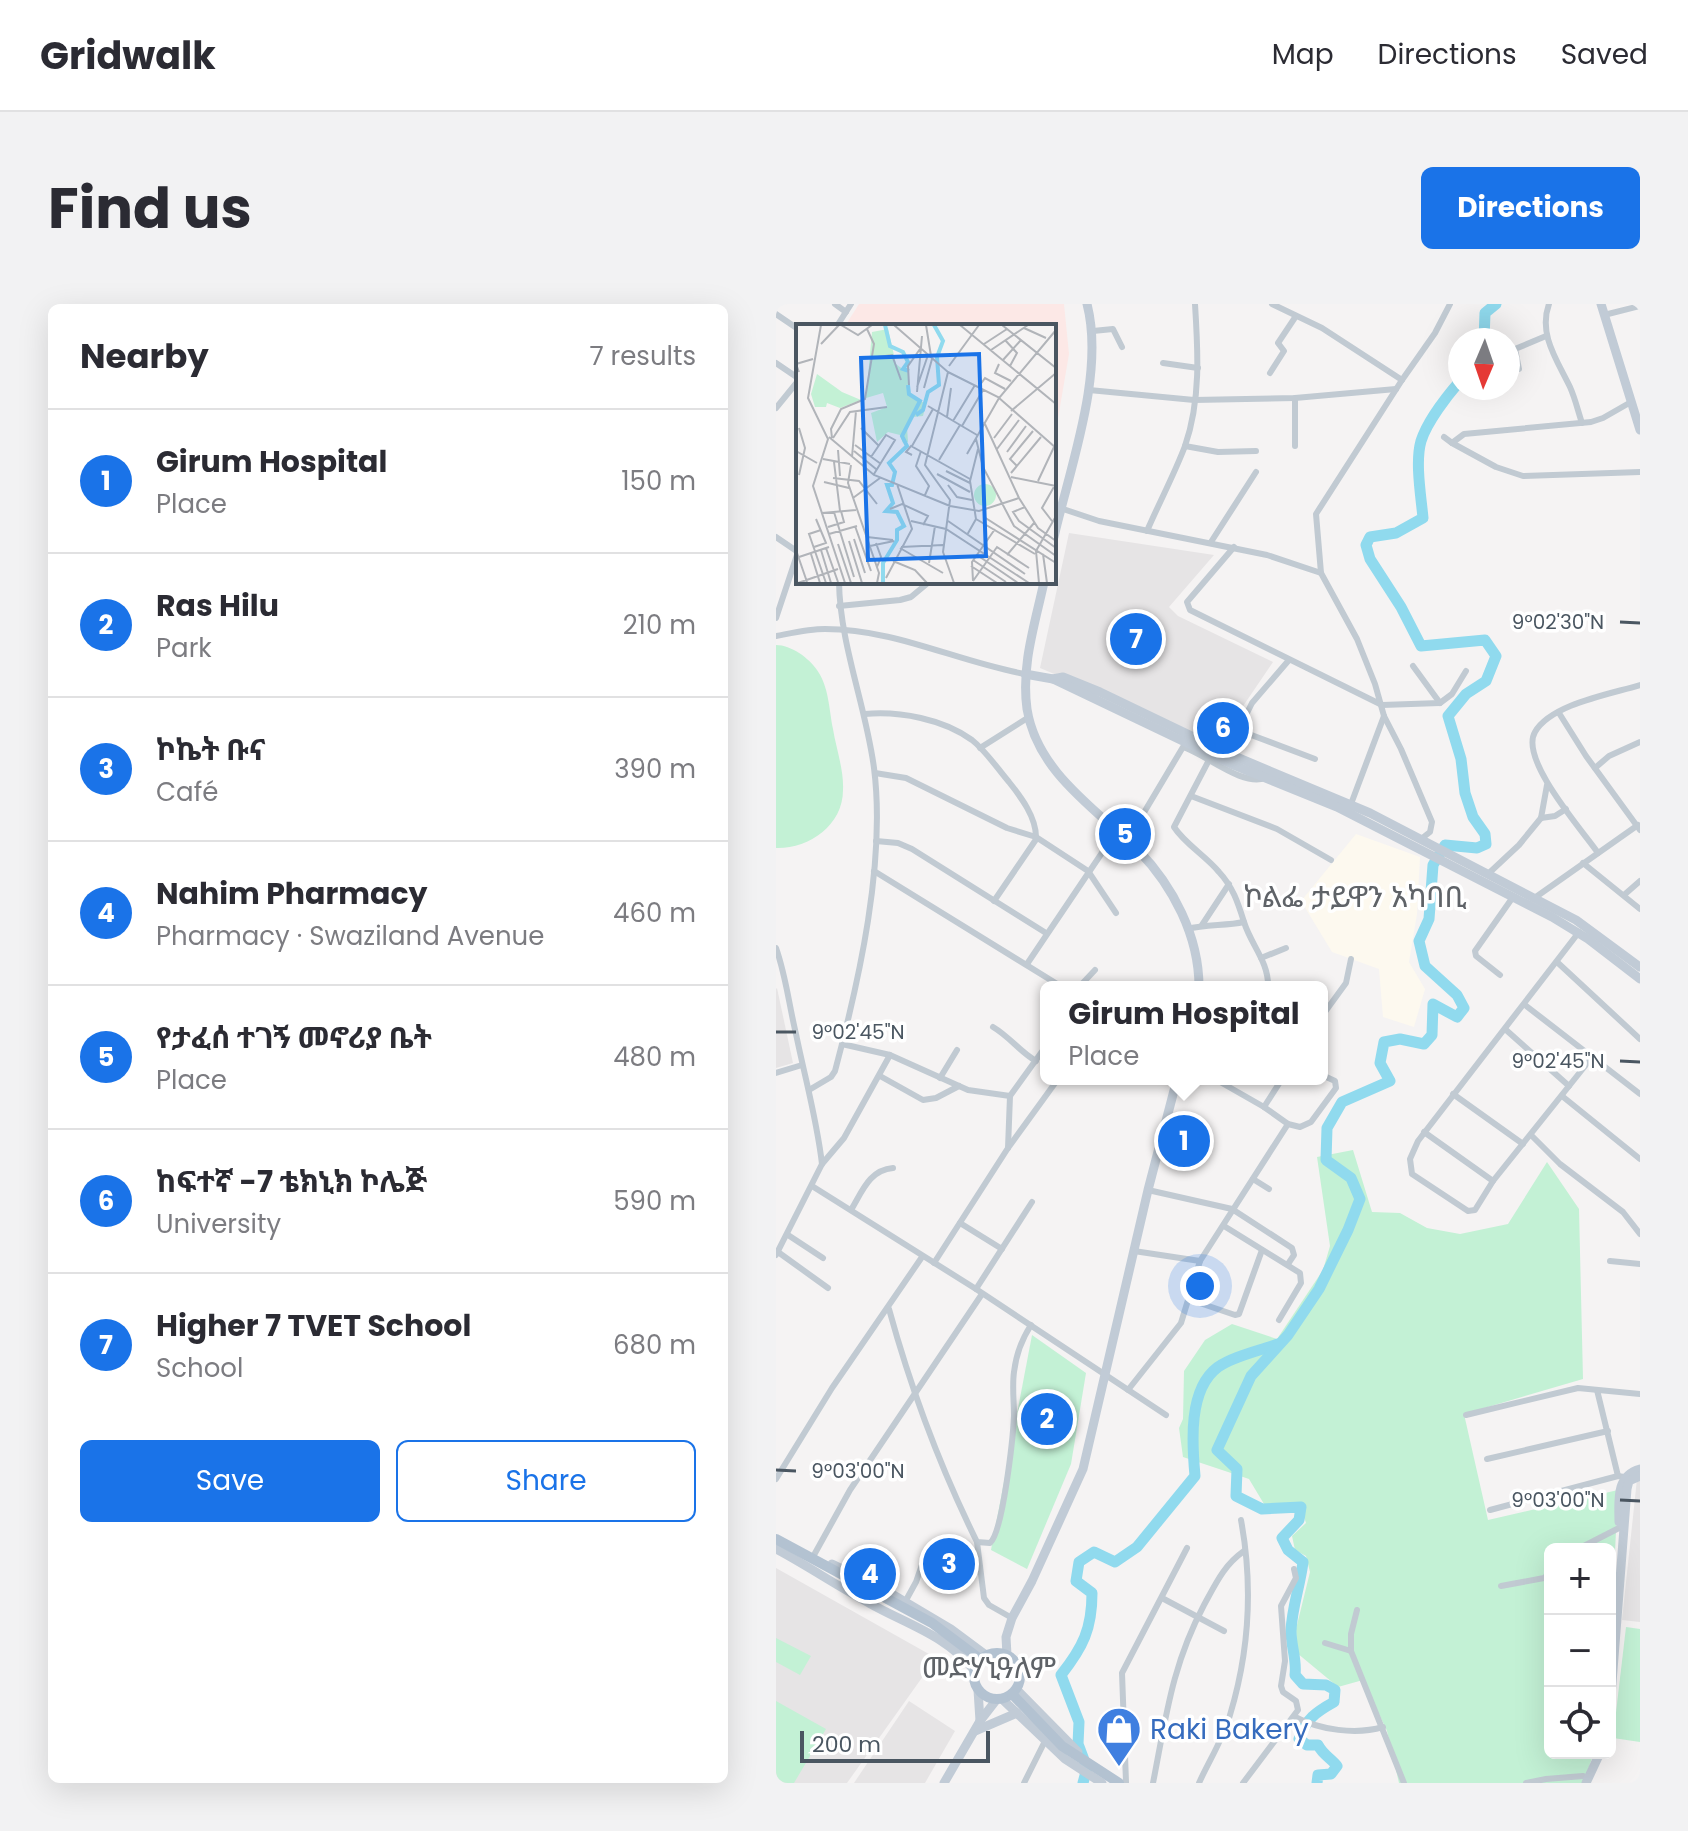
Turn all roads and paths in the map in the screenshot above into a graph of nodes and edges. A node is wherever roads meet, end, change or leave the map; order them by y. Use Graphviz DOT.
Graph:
graph roads {
  1 [pos="835,304"];
  2 [pos="851,304"];
  3 [pos="1087,304"];
  4 [pos="1195,304"];
  5 [pos="1272,304"];
  6 [pos="1450,304"];
  7 [pos="1549,304"];
  8 [pos="1601,304"];
  9 [pos="1640,306"];
  10 [pos="1286,307"];
  11 [pos="846,312"];
  12 [pos="776,314"];
  13 [pos="1604,315"];
  14 [pos="1296,316"];
  15 [pos="838,324"];
  16 [pos="796,328"];
  17 [pos="1093,331"];
  18 [pos="1546,336"];
  19 [pos="1122,347"];
  20 [pos="1520,347"];
  21 [pos="776,363"];
  22 [pos="1163,363"];
  23 [pos="1198,368"];
  24 [pos="1270,373"];
  25 [pos="796,378"];
  26 [pos="1402,380"];
  27 [pos="796,382"];
  28 [pos="1396,389"];
  29 [pos="1089,390"];
  30 [pos="1295,398"];
  31 [pos="1194,400"];
  32 [pos="1631,402"];
  33 [pos="776,408"];
  34 [pos="1582,423"];
  35 [pos="1640,430"];
  36 [pos="1444,437"];
  37 [pos="1452,443"];
  38 [pos="1185,446"];
  39 [pos="1295,446"];
  40 [pos="1256,451"];
  41 [pos="1256,472"];
  42 [pos="1640,472"];
  43 [pos="1057,508"];
  44 [pos="1147,531"];
  45 [pos="776,537"];
  46 [pos="1211,542"];
  47 [pos="1234,547"];
  48 [pos="796,551"];
  49 [pos="796,557"];
  50 [pos="1319,560"];
  51 [pos="1304,566"];
  52 [pos="1321,573"];
  53 [pos="839,584"];
  54 [pos="927,584"];
  55 [pos="1044,584"];
  56 [pos="776,585"];
  57 [pos="784,589"];
  58 [pos="839,606"];
  59 [pos="776,618"];
  60 [pos="844,630"];
  61 [pos="776,636"];
  62 [pos="1289,660"];
  63 [pos="1413,666"];
  64 [pos="1466,671"];
  65 [pos="1025,674"];
  66 [pos="1640,685"];
  67 [pos="1440,703"];
  68 [pos="1382,705"];
  69 [pos="1559,713"];
  70 [pos="865,714"];
  71 [pos="1384,716"];
  72 [pos="1029,717"];
  73 [pos="1238,730"];
  74 [pos="1640,742"];
  75 [pos="980,748"];
  76 [pos="1209,752"];
  77 [pos="1227,753"];
  78 [pos="1315,759"];
  79 [pos="1595,768"];
  80 [pos="875,773"];
  81 [pos="1547,785"];
  82 [pos="1191,796"];
  83 [pos="1351,804"];
  84 [pos="1566,809"];
  85 [pos="1541,818"];
  86 [pos="1639,826"];
  87 [pos="1116,832"];
  88 [pos="1036,838"];
  89 [pos="876,841"];
  90 [pos="1127,841"];
  91 [pos="1417,844"];
  92 [pos="1598,853"];
  93 [pos="1331,860"];
  94 [pos="1450,861"];
  95 [pos="1583,863"];
  96 [pos="874,871"];
  97 [pos="1088,871"];
  98 [pos="1488,874"];
  99 [pos="1640,881"];
  100 [pos="1229,884"];
  101 [pos="1624,895"];
  102 [pos="1513,897"];
  103 [pos="994,901"];
  104 [pos="1531,902"];
  105 [pos="1640,909"];
  106 [pos="1116,913"];
  107 [pos="1244,922"];
  108 [pos="1202,925"];
  109 [pos="1187,929"];
  110 [pos="1579,932"];
  111 [pos="1046,933"];
  112 [pos="776,948"];
  113 [pos="1286,948"];
  114 [pos="1261,958"];
  115 [pos="1351,959"];
  116 [pos="1557,962"];
  117 [pos="1027,964"];
  118 [pos="1640,967"];
  119 [pos="1095,970"];
  120 [pos="1500,975"];
  121 [pos="1640,979"];
  122 [pos="1053,981"];
  123 [pos="1085,981"];
  124 [pos="1198,981"];
  125 [pos="1268,981"];
  126 [pos="1525,1005"];
  127 [pos="1328,1008"];
  128 [pos="993,1027"];
  129 [pos="1505,1029"];
  130 [pos="1640,1039"];
  131 [pos="842,1044"];
  132 [pos="957,1050"];
  133 [pos="890,1055"];
  134 [pos="1040,1055"];
  135 [pos="1593,1056"];
  136 [pos="1036,1061"];
  137 [pos="802,1065"];
  138 [pos="776,1073"];
  139 [pos="880,1076"];
  140 [pos="940,1078"];
  141 [pos="1328,1078"];
  142 [pos="1054,1085"];
  143 [pos="1175,1085"];
  144 [pos="1231,1085"];
  145 [pos="1278,1085"];
  146 [pos="959,1086"];
  147 [pos="1569,1086"];
  148 [pos="809,1090"];
  149 [pos="1453,1094"];
  150 [pos="1640,1094"];
  151 [pos="1010,1096"];
  152 [pos="1562,1096"];
  153 [pos="1264,1107"];
  154 [pos="1166,1118"];
  155 [pos="1288,1124"];
  156 [pos="1424,1132"];
  157 [pos="1531,1135"];
  158 [pos="1205,1141"];
  159 [pos="1523,1144"];
  160 [pos="1008,1148"];
  161 [pos="1640,1159"];
  162 [pos="822,1164"];
  163 [pos="893,1168"];
  164 [pos="1253,1179"];
  165 [pos="1493,1181"];
  166 [pos="812,1186"];
  167 [pos="1269,1189"];
  168 [pos="1148,1190"];
  169 [pos="1032,1202"];
  170 [pos="1232,1209"];
  171 [pos="851,1210"];
  172 [pos="960,1223"];
  173 [pos="1224,1226"];
  174 [pos="1640,1234"];
  175 [pos="788,1235"];
  176 [pos="1002,1249"];
  177 [pos="1262,1250"];
  178 [pos="1134,1251"];
  179 [pos="777,1254"];
  180 [pos="922,1257"];
  181 [pos="823,1258"];
  182 [pos="1200,1261"];
  183 [pos="1610,1261"];
  184 [pos="934,1263"];
  185 [pos="1288,1264"];
  186 [pos="1640,1264"];
  187 [pos="828,1288"];
  188 [pos="979,1292"];
  189 [pos="1188,1299"];
  190 [pos="889,1309"];
  191 [pos="1279,1320"];
  192 [pos="1031,1325"];
  193 [pos="1105,1375"];
  194 [pos="1128,1390"];
  195 [pos="1597,1390"];
  196 [pos="1640,1394"];
  197 [pos="914,1395"];
  198 [pos="1166,1415"];
  199 [pos="1466,1415"];
  200 [pos="1608,1431"];
  201 [pos="1487,1459"];
  202 [pos="1640,1469"];
  203 [pos="1640,1476"];
  204 [pos="1621,1477"];
  205 [pos="776,1479"];
  206 [pos="1490,1510"];
  207 [pos="1241,1520"];
  208 [pos="1619,1528"];
  209 [pos="977,1542"];
  210 [pos="1590,1543"];
  211 [pos="776,1546"];
  212 [pos="1187,1548"];
  213 [pos="1244,1551"];
  214 [pos="814,1555"];
  215 [pos="924,1559"];
  216 [pos="1294,1569"];
  217 [pos="1544,1578"];
  218 [pos="1501,1586"];
  219 [pos="1162,1598"];
  220 [pos="905,1602"];
  221 [pos="1357,1610"];
  222 [pos="1611,1615"];
  223 [pos="1197,1616"];
  224 [pos="1012,1618"];
  225 [pos="1224,1631"];
  226 [pos="1325,1643"];
  227 [pos="1351,1651"];
  228 [pos="1007,1655"];
  229 [pos="979,1662"];
  230 [pos="1612,1687"];
  231 [pos="978,1690"];
  232 [pos="1007,1696"];
  233 [pos="1017,1713"];
  234 [pos="1298,1718"];
  235 [pos="977,1726"];
  236 [pos="1383,1727"];
  237 [pos="1045,1741"];
  238 [pos="1076,1759"];
  239 [pos="1591,1759"];
  240 [pos="1596,1759"];
  241 [pos="1115,1780"];
  242 [pos="1583,1781"];
  243 [pos="944,1783"];
  244 [pos="1024,1783"];
  245 [pos="1153,1783"];
  246 [pos="1199,1783"];
  247 [pos="1243,1783"];
  248 [pos="1404,1783"];
  249 [pos="1526,1783"];
  1 -- 11 [label="street"];
  2 -- 11 [label="street"];
  3 -- 17 [label="main road"];
  4 -- 23 [label="street"];
  5 -- 10 [label="street"];
  6 -- 26 [label="street"];
  7 -- 18 [label="street"];
  8 -- 13 [label="main road"];
  9 -- 13 [label="street"];
  10 -- 14 [label="street"];
  11 -- 15 [label="street"];
  12 -- 16 [label="street"];
  13 -- 32 [label="main road"];
  14 -- 24 [label="street"];
  14 -- 26 [label="street"];
  17 -- 19 [label="street"];
  17 -- 29 [label="main road"];
  18 -- 20 [label="street"];
  18 -- 34 [label="street"];
  21 -- 25 [label="street"];
  22 -- 23 [label="street"];
  23 -- 31 [label="street"];
  26 -- 28 [label="street"];
  27 -- 33 [label="street"];
  28 -- 30 [label="street"];
  28 -- 50 [label="street"];
  29 -- 31 [label="street"];
  29 -- 43 [label="main road"];
  30 -- 31 [label="street"];
  30 -- 39 [label="street"];
  31 -- 38 [label="street"];
  32 -- 34 [label="street"];
  32 -- 35 [label="main road"];
  34 -- 37 [label="street"];
  36 -- 37 [label="street"];
  37 -- 42 [label="street"];
  38 -- 40 [label="street"];
  38 -- 44 [label="street"];
  41 -- 46 [label="street"];
  43 -- 44 [label="street"];
  44 -- 46 [label="street"];
  45 -- 48 [label="street"];
  46 -- 47 [label="street"];
  47 -- 51 [label="street"];
  47 -- 62 [label="street"];
  49 -- 57 [label="street"];
  50 -- 51 [label="street"];
  50 -- 52 [label="street"];
  51 -- 52 [label="street"];
  52 -- 68 [label="street"];
  53 -- 58 [label="street"];
  54 -- 58 [label="street"];
  55 -- 65 [label="main road"];
  56 -- 57 [label="street"];
  57 -- 59 [label="street"];
  58 -- 60 [label="street"];
  60 -- 61 [label="street"];
  60 -- 65 [label="street"];
  60 -- 70 [label="street"];
  62 -- 68 [label="street"];
  62 -- 73 [label="street"];
  63 -- 67 [label="street"];
  64 -- 67 [label="street"];
  65 -- 72 [label="main road"];
  65 -- 76 [label="main road"];
  66 -- 69 [label="street"];
  67 -- 68 [label="street"];
  68 -- 71 [label="street"];
  69 -- 79 [label="street"];
  69 -- 81 [label="street"];
  70 -- 75 [label="street"];
  70 -- 80 [label="street"];
  71 -- 83 [label="street"];
  71 -- 91 [label="street"];
  72 -- 75 [label="street"];
  72 -- 87 [label="main road"];
  73 -- 77 [label="street"];
  73 -- 78 [label="street"];
  74 -- 79 [label="street"];
  75 -- 88 [label="street"];
  76 -- 77 [label="main road"];
  76 -- 82 [label="street"];
  76 -- 90 [label="street"];
  76 -- 91 [label="main road"];
  77 -- 83 [label="main road"];
  79 -- 86 [label="street"];
  80 -- 88 [label="street"];
  80 -- 89 [label="street"];
  81 -- 84 [label="street"];
  81 -- 85 [label="street"];
  82 -- 93 [label="street"];
  82 -- 100 [label="street"];
  83 -- 91 [label="main road"];
  84 -- 85 [label="street"];
  84 -- 92 [label="street"];
  85 -- 98 [label="street"];
  86 -- 92 [label="street"];
  87 -- 90 [label="main road"];
  87 -- 97 [label="street"];
  88 -- 97 [label="street"];
  88 -- 103 [label="street"];
  89 -- 96 [label="street"];
  89 -- 103 [label="street"];
  90 -- 109 [label="main road"];
  91 -- 94 [label="main road"];
  92 -- 95 [label="street"];
  94 -- 98 [label="main road"];
  94 -- 102 [label="main road"];
  95 -- 101 [label="street"];
  95 -- 104 [label="street"];
  96 -- 117 [label="street"];
  96 -- 131 [label="street"];
  97 -- 106 [label="street"];
  97 -- 111 [label="street"];
  98 -- 104 [label="main road"];
  99 -- 101 [label="street"];
  100 -- 107 [label="street"];
  100 -- 108 [label="street"];
  101 -- 105 [label="street"];
  102 -- 104 [label="main road"];
  102 -- 120 [label="street"];
  103 -- 111 [label="street"];
  104 -- 110 [label="main road"];
  104 -- 118 [label="main road"];
  107 -- 108 [label="street"];
  107 -- 114 [label="street"];
  108 -- 109 [label="street"];
  109 -- 124 [label="main road"];
  110 -- 116 [label="street"];
  110 -- 121 [label="main road"];
  111 -- 117 [label="street"];
  112 -- 137 [label="street"];
  113 -- 114 [label="street"];
  114 -- 125 [label="street"];
  115 -- 127 [label="street"];
  116 -- 126 [label="street"];
  116 -- 130 [label="street"];
  117 -- 122 [label="street"];
  119 -- 123 [label="street"];
  126 -- 129 [label="street"];
  126 -- 135 [label="street"];
  128 -- 136 [label="street"];
  129 -- 147 [label="street"];
  129 -- 149 [label="street"];
  131 -- 133 [label="street"];
  131 -- 148 [label="street"];
  132 -- 140 [label="street"];
  133 -- 139 [label="street"];
  133 -- 140 [label="street"];
  134 -- 136 [label="street"];
  135 -- 147 [label="street"];
  135 -- 150 [label="street"];
  136 -- 151 [label="street"];
  137 -- 138 [label="street"];
  137 -- 148 [label="street"];
  139 -- 146 [label="street"];
  139 -- 162 [label="street"];
  140 -- 146 [label="street"];
  141 -- 155 [label="street"];
  142 -- 160 [label="street"];
  143 -- 154 [label="main road"];
  144 -- 153 [label="street"];
  145 -- 153 [label="street"];
  146 -- 151 [label="street"];
  147 -- 152 [label="street"];
  148 -- 162 [label="street"];
  149 -- 156 [label="street"];
  149 -- 159 [label="street"];
  151 -- 160 [label="street"];
  152 -- 157 [label="street"];
  152 -- 161 [label="street"];
  153 -- 155 [label="street"];
  154 -- 158 [label="street"];
  154 -- 168 [label="main road"];
  155 -- 164 [label="street"];
  156 -- 165 [label="street"];
  156 -- 165 [label="street"];
  157 -- 159 [label="street"];
  157 -- 174 [label="street"];
  159 -- 165 [label="street"];
  160 -- 172 [label="street"];
  162 -- 166 [label="street"];
  163 -- 171 [label="street"];
  164 -- 167 [label="street"];
  164 -- 170 [label="street"];
  166 -- 171 [label="street"];
  166 -- 175 [label="street"];
  168 -- 170 [label="street"];
  168 -- 178 [label="main road"];
  169 -- 176 [label="street"];
  170 -- 173 [label="street"];
  170 -- 185 [label="street"];
  171 -- 180 [label="street"];
  172 -- 176 [label="street"];
  172 -- 184 [label="street"];
  173 -- 177 [label="street"];
  173 -- 182 [label="street"];
  175 -- 179 [label="street"];
  175 -- 181 [label="street"];
  176 -- 188 [label="street"];
  177 -- 185 [label="street"];
  177 -- 189 [label="street"];
  178 -- 182 [label="street"];
  178 -- 193 [label="main road"];
  179 -- 187 [label="street"];
  180 -- 184 [label="street"];
  180 -- 190 [label="street"];
  182 -- 189 [label="street"];
  183 -- 186 [label="street"];
  184 -- 188 [label="street"];
  185 -- 191 [label="street"];
  188 -- 192 [label="street"];
  188 -- 197 [label="street"];
  189 -- 194 [label="street"];
  190 -- 197 [label="street"];
  190 -- 205 [label="street"];
  192 -- 193 [label="street"];
  192 -- 209 [label="street"];
  193 -- 194 [label="street"];
  193 -- 224 [label="main road"];
  194 -- 198 [label="street"];
  195 -- 196 [label="street"];
  195 -- 199 [label="street"];
  195 -- 200 [label="street"];
  197 -- 209 [label="street"];
  197 -- 214 [label="street"];
  200 -- 201 [label="street"];
  200 -- 204 [label="street"];
  202 -- 204 [label="main road"];
  203 -- 230 [label="main road"];
  204 -- 206 [label="street"];
  204 -- 208 [label="main road"];
  207 -- 213 [label="street"];
  208 -- 210 [label="street"];
  208 -- 222 [label="main road"];
  209 -- 224 [label="street"];
  211 -- 214 [label="main road"];
  211 -- 229 [label="main road"];
  212 -- 219 [label="street"];
  213 -- 223 [label="street"];
  213 -- 246 [label="street"];
  214 -- 220 [label="main road"];
  215 -- 220 [label="street"];
  216 -- 234 [label="street"];
  217 -- 218 [label="street"];
  219 -- 223 [label="street"];
  219 -- 241 [label="street"];
  220 -- 229 [label="main road"];
  221 -- 227 [label="street"];
  223 -- 225 [label="street"];
  223 -- 245 [label="street"];
  224 -- 228 [label="main road"];
  226 -- 227 [label="street"];
  227 -- 236 [label="street"];
  228 -- 229 [label="main road"];
  228 -- 232 [label="main road"];
  229 -- 231 [label="main road"];
  231 -- 232 [label="main road"];
  231 -- 235 [label="main road"];
  232 -- 233 [label="main road"];
  232 -- 235 [label="main road"];
  232 -- 238 [label="main road"];
  233 -- 235 [label="main road"];
  233 -- 237 [label="main road"];
  234 -- 236 [label="street"];
  234 -- 247 [label="street"];
  235 -- 243 [label="main road"];
  236 -- 248 [label="street"];
  237 -- 238 [label="main road"];
  237 -- 244 [label="street"];
  238 -- 241 [label="main road"];
  239 -- 242 [label="main road"];
  240 -- 242 [label="main road"];
  242 -- 249 [label="street"];
}
